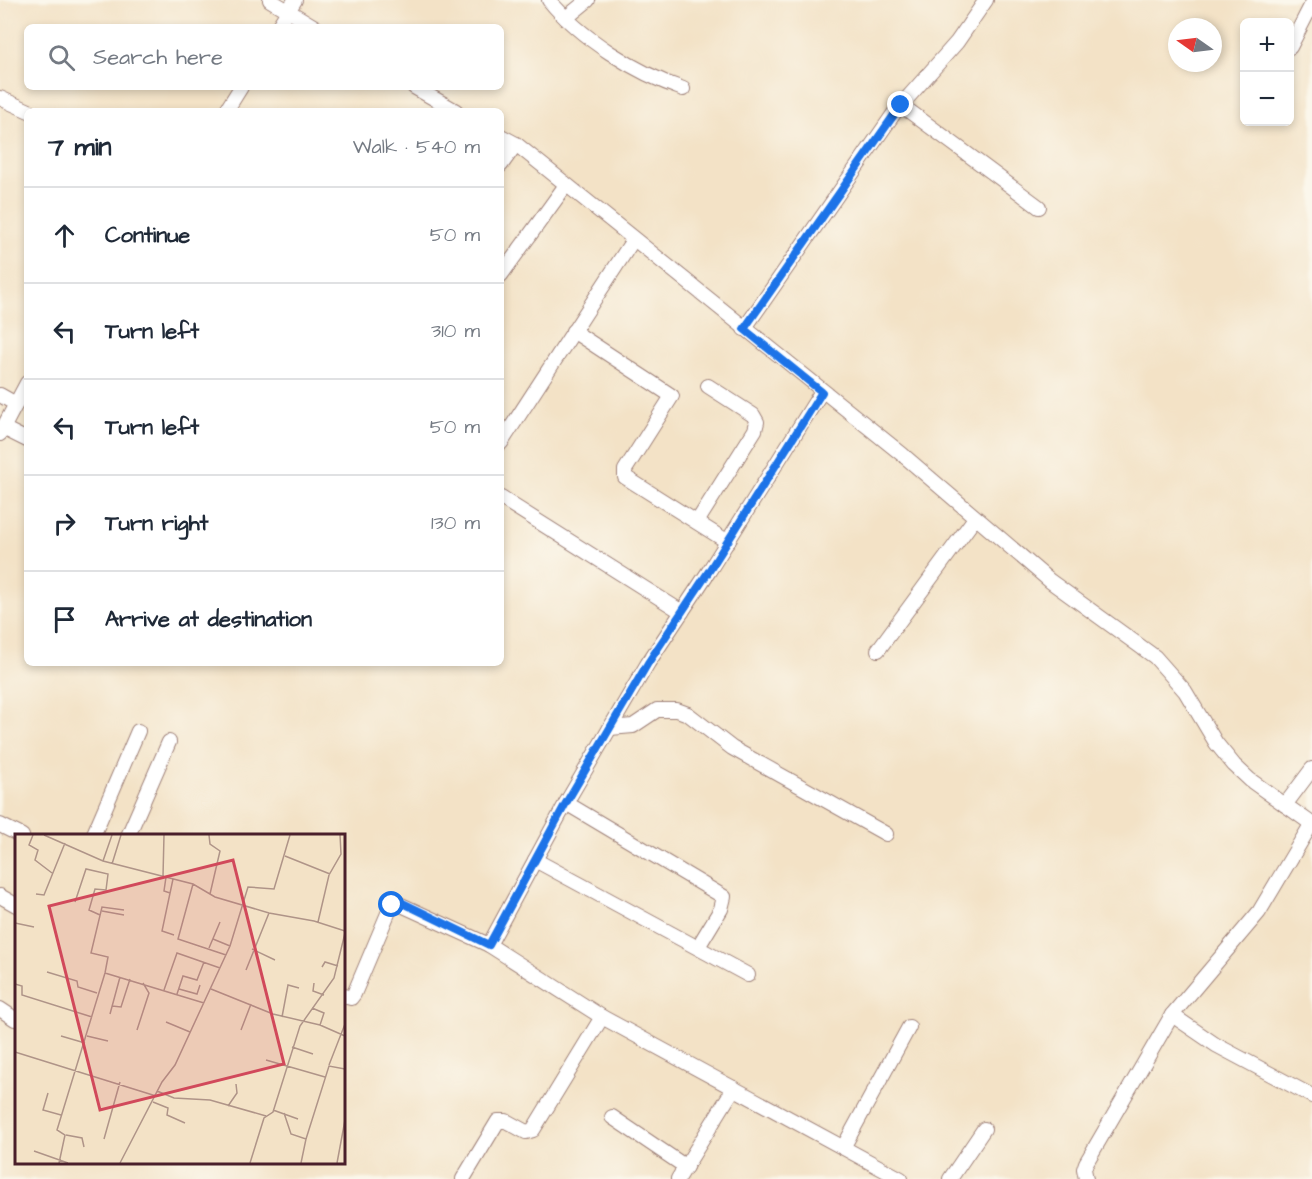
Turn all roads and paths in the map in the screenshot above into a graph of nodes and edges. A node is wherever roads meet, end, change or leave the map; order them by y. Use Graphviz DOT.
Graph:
graph roads {
  1 [pos="270,0"];
  2 [pos="549,0"];
  3 [pos="588,0"];
  4 [pos="986,0"];
  5 [pos="1312,4"];
  6 [pos="292,5"];
  7 [pos="566,18"];
  8 [pos="280,24"];
  9 [pos="312,24"];
  10 [pos="1294,39"];
  11 [pos="683,89"];
  12 [pos="239,90"];
  13 [pos="419,90"];
  14 [pos="0,98"];
  15 [pos="901,105"];
  16 [pos="228,108"];
  17 [pos="451,108"];
  18 [pos="24,109"];
  19 [pos="504,138"];
  20 [pos="516,144"];
  21 [pos="504,161"];
  22 [pos="566,185"];
  23 [pos="1039,207"];
  24 [pos="633,240"];
  25 [pos="504,271"];
  26 [pos="744,329"];
  27 [pos="573,331"];
  28 [pos="708,386"];
  29 [pos="24,390"];
  30 [pos="822,392"];
  31 [pos="0,395"];
  32 [pos="16,404"];
  33 [pos="2,431"];
  34 [pos="504,438"];
  35 [pos="24,439"];
  36 [pos="504,500"];
  37 [pos="975,518"];
  38 [pos="697,522"];
  39 [pos="728,542"];
  40 [pos="682,612"];
  41 [pos="878,650"];
  42 [pos="610,728"];
  43 [pos="138,731"];
  44 [pos="169,742"];
  45 [pos="1312,769"];
  46 [pos="566,803"];
  47 [pos="1285,805"];
  48 [pos="1312,823"];
  49 [pos="0,825"];
  50 [pos="18,834"];
  51 [pos="94,834"];
  52 [pos="129,834"];
  53 [pos="886,834"];
  54 [pos="535,860"];
  55 [pos="0,896"];
  56 [pos="15,904"];
  57 [pos="489,945"];
  58 [pos="698,947"];
  59 [pos="748,975"];
  60 [pos="345,996"];
  61 [pos="0,1010"];
  62 [pos="1172,1015"];
  63 [pos="602,1017"];
  64 [pos="15,1019"];
  65 [pos="909,1027"];
  66 [pos="734,1088"];
  67 [pos="1312,1096"];
  68 [pos="612,1117"];
  69 [pos="984,1129"];
  70 [pos="844,1146"];
  71 [pos="682,1173"];
  72 [pos="881,1174"];
  73 [pos="463,1179"];
  74 [pos="901,1179"];
  75 [pos="950,1179"];
  76 [pos="1086,1179"];
  1 -- 6 [label="street"];
  2 -- 7 [label="street"];
  3 -- 7 [label="street"];
  4 -- 15 [label="street"];
  5 -- 10 [label="street"];
  6 -- 8 [label="street"];
  6 -- 9 [label="street"];
  7 -- 11 [label="street"];
  12 -- 16 [label="street"];
  13 -- 17 [label="street"];
  14 -- 18 [label="street"];
  15 -- 23 [label="street"];
  15 -- 26 [label="street"];
  19 -- 20 [label="street"];
  20 -- 21 [label="street"];
  20 -- 22 [label="street"];
  22 -- 24 [label="street"];
  22 -- 25 [label="street"];
  24 -- 26 [label="street"];
  24 -- 27 [label="street"];
  26 -- 30 [label="street"];
  27 -- 34 [label="street"];
  27 -- 38 [label="street"];
  28 -- 38 [label="street"];
  29 -- 32 [label="street"];
  30 -- 37 [label="street"];
  30 -- 39 [label="street"];
  31 -- 32 [label="street"];
  32 -- 33 [label="street"];
  33 -- 35 [label="street"];
  36 -- 40 [label="street"];
  37 -- 41 [label="street"];
  37 -- 47 [label="street"];
  38 -- 39 [label="street"];
  39 -- 40 [label="street"];
  40 -- 42 [label="street"];
  42 -- 46 [label="street"];
  42 -- 53 [label="street"];
  43 -- 51 [label="street"];
  44 -- 52 [label="street"];
  45 -- 47 [label="street"];
  46 -- 54 [label="street"];
  46 -- 58 [label="street"];
  47 -- 48 [label="street"];
  48 -- 62 [label="street"];
  49 -- 50 [label="street"];
  54 -- 57 [label="street"];
  54 -- 58 [label="street"];
  55 -- 56 [label="street"];
  57 -- 60 [label="street"];
  57 -- 63 [label="street"];
  58 -- 59 [label="street"];
  61 -- 64 [label="street"];
  62 -- 67 [label="street"];
  62 -- 76 [label="street"];
  63 -- 66 [label="street"];
  63 -- 73 [label="street"];
  65 -- 70 [label="street"];
  66 -- 70 [label="street"];
  66 -- 71 [label="street"];
  68 -- 71 [label="street"];
  69 -- 75 [label="street"];
  70 -- 72 [label="street"];
  72 -- 74 [label="street"];
}
